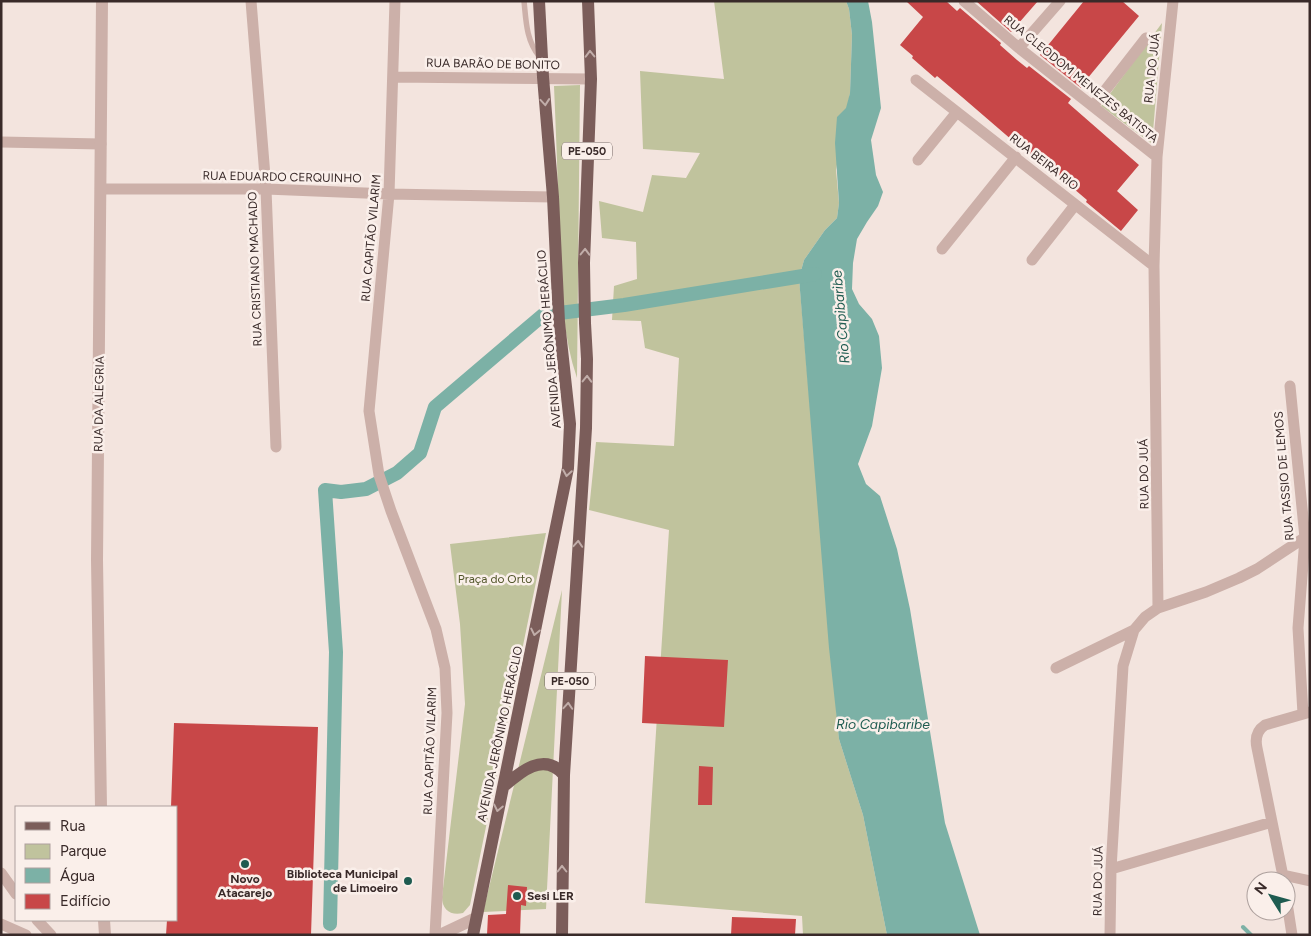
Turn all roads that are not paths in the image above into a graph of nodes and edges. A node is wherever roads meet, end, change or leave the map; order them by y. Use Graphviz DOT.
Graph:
graph roads {
  1 [pos="102,1"];
  2 [pos="251,1"];
  3 [pos="396,1"];
  4 [pos="524,1"];
  5 [pos="539,1"];
  6 [pos="588,1"];
  7 [pos="964,1"];
  8 [pos="1060,1"];
  9 [pos="1173,1"];
  10 [pos="1146,38"];
  11 [pos="1019,48"];
  12 [pos="542,59"];
  13 [pos="394,76"];
  14 [pos="543,77"];
  15 [pos="591,79"];
  16 [pos="916,80"];
  17 [pos="1093,106"];
  18 [pos="957,112"];
  19 [pos="1,142"];
  20 [pos="101,144"];
  21 [pos="1016,157"];
  22 [pos="1157,158"];
  23 [pos="918,160"];
  24 [pos="101,189"];
  25 [pos="266,189"];
  26 [pos="389,194"];
  27 [pos="553,197"];
  28 [pos="1075,205"];
  29 [pos="942,249"];
  30 [pos="1032,260"];
  31 [pos="1154,266"];
  32 [pos="1290,386"];
  33 [pos="276,447"];
  34 [pos="1307,536"];
  35 [pos="1158,608"];
  36 [pos="1134,630"];
  37 [pos="1056,668"];
  38 [pos="1306,713"];
  39 [pos="564,775"];
  40 [pos="503,787"];
  41 [pos="101,806"];
  42 [pos="1272,822"];
  43 [pos="1111,869"];
  44 [pos="1282,871"];
  45 [pos="1,873"];
  46 [pos="1296,879"];
  47 [pos="1310,881"];
  48 [pos="15,893"];
  49 [pos="476,918"];
  50 [pos="39,921"];
  51 [pos="104,921"];
  52 [pos="1290,921"];
  53 [pos="1,924"];
  54 [pos="26,935"];
  55 [pos="51,935"];
  56 [pos="105,935"];
  57 [pos="435,935"];
  58 [pos="440,935"];
  59 [pos="473,935"];
  60 [pos="562,935"];
  61 [pos="1110,935"];
  62 [pos="1292,935"];
  1 -- 20 [label="street, RUA DA ALEGRIA"];
  2 -- 25 [label="street, RUA CRISTIANO MACHADO"];
  3 -- 13 [label="street, RUA CAPITÃO VILARIM"];
  4 -- 12 [label="lane"];
  5 -- 12 [label="main road, AVENIDA JERÔNIMO HERÁCLIO / PE-050"];
  15 -- 6 [label="main road, PE-050, one-way"];
  7 -- 11 [label="street, RUA CLEODOM MENEZES BATISTA"];
  8 -- 11 [label="street"];
  9 -- 22 [label="street, RUA DO JUÁ"];
  10 -- 17 [label="street"];
  11 -- 17 [label="street, RUA CLEODOM MENEZES BATISTA"];
  12 -- 14 [label="main road, AVENIDA JERÔNIMO HERÁCLIO / PE-050"];
  13 -- 14 [label="street, RUA BARÃO DE BONITO"];
  13 -- 26 [label="street, RUA CAPITÃO VILARIM"];
  14 -- 15 [label="street, RUA BARÃO DE BONITO"];
  14 -- 27 [label="main road, AVENIDA JERÔNIMO HERÁCLIO / PE-050, one-way"];
  39 -- 15 [label="main road, PE-050, one-way"];
  16 -- 18 [label="street, RUA BEIRA RIO"];
  17 -- 22 [label="street, RUA CLEODOM MENEZES BATISTA"];
  18 -- 21 [label="street, RUA BEIRA RIO"];
  18 -- 23 [label="street"];
  19 -- 20 [label="street"];
  20 -- 24 [label="street, RUA DA ALEGRIA"];
  21 -- 28 [label="street, RUA BEIRA RIO"];
  21 -- 29 [label="street"];
  22 -- 31 [label="street, RUA DO JUÁ"];
  24 -- 25 [label="street, RUA EDUARDO CERQUINHO"];
  24 -- 41 [label="street, RUA DA ALEGRIA"];
  25 -- 26 [label="street, RUA EDUARDO CERQUINHO"];
  25 -- 33 [label="street, RUA CRISTIANO MACHADO"];
  26 -- 27 [label="street, RUA EDUARDO CERQUINHO"];
  26 -- 57 [label="street, RUA CAPITÃO VILARIM"];
  27 -- 40 [label="main road, AVENIDA JERÔNIMO HERÁCLIO / PE-050, one-way"];
  28 -- 30 [label="street"];
  28 -- 31 [label="street, RUA BEIRA RIO"];
  31 -- 35 [label="street, RUA DO JUÁ"];
  32 -- 34 [label="street, RUA TASSIO DE LEMOS"];
  34 -- 35 [label="street"];
  34 -- 38 [label="street, RUA TASSIO DE LEMOS"];
  35 -- 36 [label="street, RUA DO JUÁ"];
  36 -- 37 [label="street"];
  36 -- 43 [label="street, RUA DO JUÁ"];
  38 -- 42 [label="street"];
  39 -- 40 [label="main road"];
  60 -- 39 [label="main road, PE-050, one-way"];
  40 -- 49 [label="main road, AVENIDA JERÔNIMO HERÁCLIO / PE-050, one-way"];
  42 -- 43 [label="street"];
  42 -- 44 [label="street"];
  43 -- 61 [label="street, RUA DO JUÁ"];
  45 -- 48 [label="street"];
  46 -- 47 [label="street"];
  49 -- 58 [label="street"];
  49 -- 59 [label="main road, AVENIDA JERÔNIMO HERÁCLIO / PE-050"];
  50 -- 55 [label="street"];
  51 -- 56 [label="street"];
  52 -- 62 [label="street"];
  53 -- 54 [label="street"];
}
